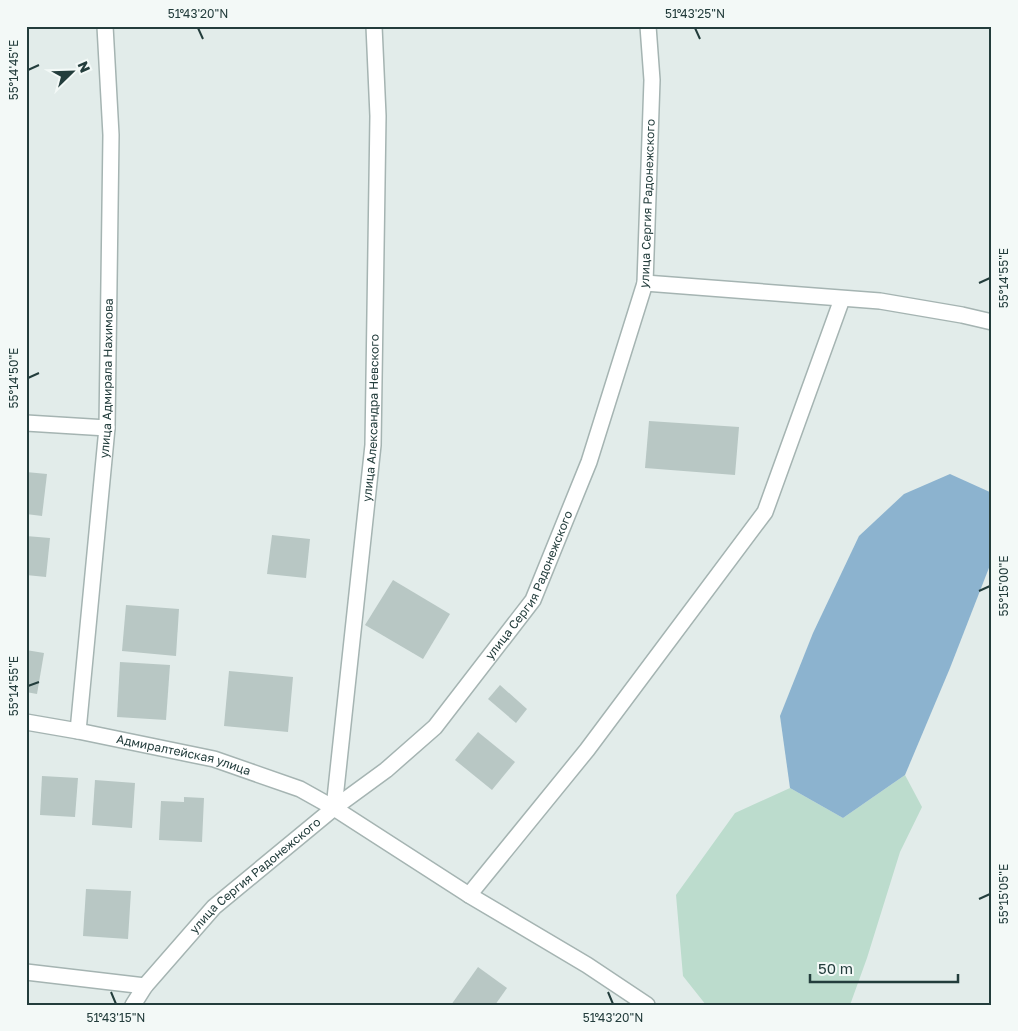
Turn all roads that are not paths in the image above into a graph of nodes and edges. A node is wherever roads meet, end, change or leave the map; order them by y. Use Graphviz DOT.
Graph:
graph roads {
  1 [pos="105,26"];
  2 [pos="374,26"];
  3 [pos="648,26"];
  4 [pos="645,283"];
  5 [pos="842,299"];
  6 [pos="992,322"];
  7 [pos="26,423"];
  8 [pos="108,428"];
  9 [pos="26,722"];
  10 [pos="78,731"];
  11 [pos="334,808"];
  12 [pos="469,895"];
  13 [pos="26,972"];
  14 [pos="145,986"];
  15 [pos="133,1005"];
  16 [pos="647,1005"];
  1 -- 8 [label="street, улица Адмирала Нахимова"];
  2 -- 11 [label="street, улица Александра Невского"];
  3 -- 4 [label="street, улица Сергия Радонежского"];
  4 -- 5 [label="street"];
  4 -- 11 [label="street, улица Сергия Радонежского"];
  5 -- 6 [label="street"];
  5 -- 12 [label="street"];
  7 -- 8 [label="street"];
  8 -- 10 [label="street, улица Адмирала Нахимова"];
  9 -- 10 [label="street, Адмиралтейская улица"];
  10 -- 11 [label="street, Адмиралтейская улица"];
  11 -- 12 [label="street, Адмиралтейская улица"];
  11 -- 14 [label="street, улица Сергия Радонежского"];
  12 -- 16 [label="street, Адмиралтейская улица"];
  13 -- 14 [label="street"];
  14 -- 15 [label="street, улица Сергия Радонежского"];
}
